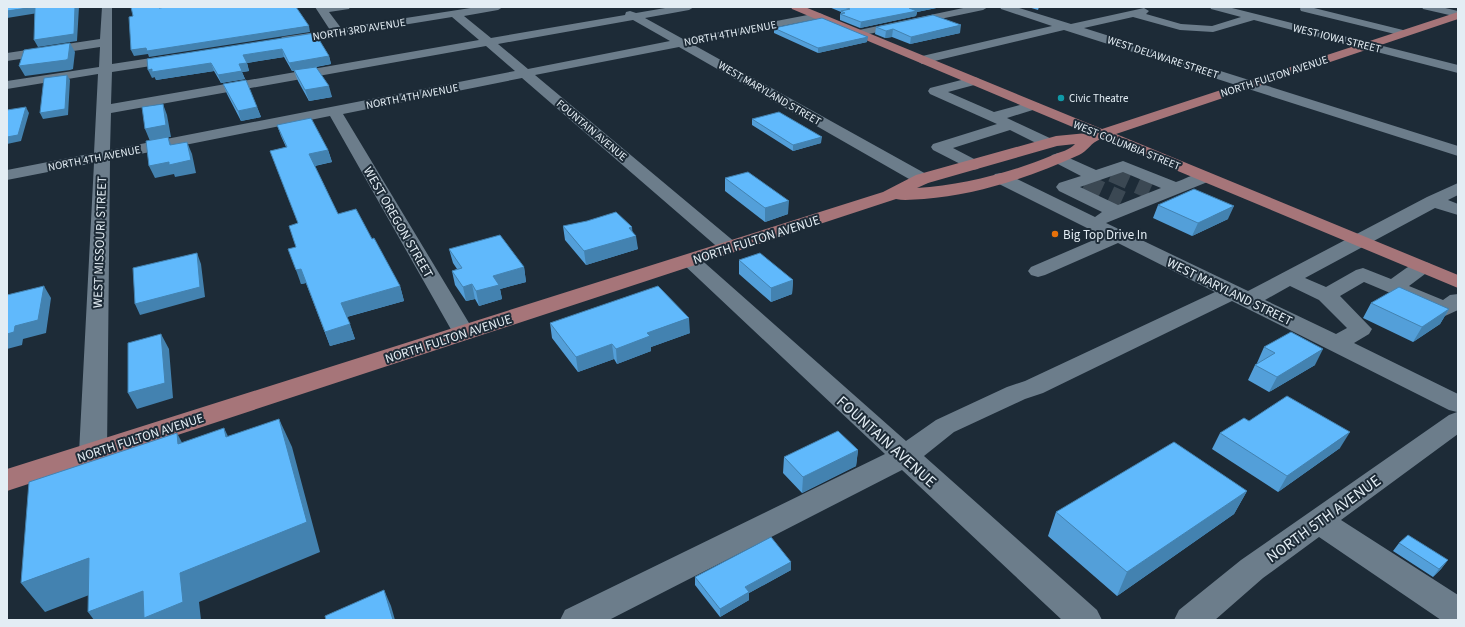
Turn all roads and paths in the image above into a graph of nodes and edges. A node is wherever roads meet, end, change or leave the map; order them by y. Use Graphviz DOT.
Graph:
graph roads {
  1 [pos="107,7"];
  2 [pos="345,7"];
  3 [pos="498,7"];
  4 [pos="618,7"];
  5 [pos="689,7"];
  6 [pos="983,7"];
  7 [pos="1005,7"];
  8 [pos="1215,7"];
  9 [pos="1426,7"];
  10 [pos="1309,8"];
  11 [pos="321,9"];
  12 [pos="800,9"];
  13 [pos="1152,9"];
  14 [pos="820,12"];
  15 [pos="1130,13"];
  16 [pos="455,14"];
  17 [pos="1458,14"];
  18 [pos="636,17"];
  19 [pos="1260,19"];
  20 [pos="1067,27"];
  21 [pos="1213,29"];
  22 [pos="338,32"];
  23 [pos="859,33"];
  24 [pos="1403,33"];
  25 [pos="1181,38"];
  26 [pos="106,42"];
  27 [pos="276,42"];
  28 [pos="489,43"];
  29 [pos="681,43"];
  30 [pos="1157,44"];
  31 [pos="1365,46"];
  32 [pos="1138,50"];
  33 [pos="7,56"];
  34 [pos="190,56"];
  35 [pos="922,60"];
  36 [pos="105,69"];
  37 [pos="1458,69"];
  38 [pos="525,73"];
  39 [pos="972,81"];
  40 [pos="7,85"];
  41 [pos="1248,85"];
  42 [pos="1031,106"];
  43 [pos="104,110"];
  44 [pos="334,112"];
  45 [pos="993,117"];
  46 [pos="1011,126"];
  47 [pos="1095,136"];
  48 [pos="1048,143"];
  49 [pos="1458,151"];
  50 [pos="102,156"];
  51 [pos="1058,158"];
  52 [pos="972,165"];
  53 [pos="7,175"];
  54 [pos="1096,177"];
  55 [pos="1204,177"];
  56 [pos="1001,178"];
  57 [pos="922,179"];
  58 [pos="1458,188"];
  59 [pos="1162,191"];
  60 [pos="889,196"];
  61 [pos="1433,201"];
  62 [pos="1124,206"];
  63 [pos="1458,210"];
  64 [pos="1091,222"];
  65 [pos="1119,236"];
  66 [pos="1357,241"];
  67 [pos="729,247"];
  68 [pos="1325,258"];
  69 [pos="690,260"];
  70 [pos="1422,267"];
  71 [pos="1038,271"];
  72 [pos="1363,274"];
  73 [pos="1289,278"];
  74 [pos="1458,282"];
  75 [pos="1393,287"];
  76 [pos="1327,295"];
  77 [pos="1241,296"];
  78 [pos="1451,304"];
  79 [pos="464,333"];
  80 [pos="1337,344"];
  81 [pos="1458,404"];
  82 [pos="1458,421"];
  83 [pos="93,453"];
  84 [pos="904,456"];
  85 [pos="7,480"];
  86 [pos="1319,521"];
  87 [pos="1458,613"];
  88 [pos="577,620"];
  89 [pos="1086,620"];
  90 [pos="1190,620"];
  1 -- 26 [label="street, WEST MISSOURI STREET"];
  2 -- 11 [label="street"];
  3 -- 16 [label="street, NORTH 3RD AVENUE"];
  4 -- 18 [label="street, WEST MARYLAND STREET"];
  5 -- 18 [label="street"];
  6 -- 23 [label="street"];
  7 -- 20 [label="street, WEST DELAWARE STREET"];
  8 -- 19 [label="street, WEST IOWA STREET"];
  9 -- 17 [label="street"];
  10 -- 19 [label="street"];
  10 -- 24 [label="street"];
  11 -- 22 [label="street"];
  12 -- 14 [label="main road, WEST COLUMBIA STREET"];
  13 -- 15 [label="street"];
  14 -- 23 [label="main road, WEST COLUMBIA STREET"];
  14 -- 29 [label="street, NORTH 4TH AVENUE"];
  15 -- 20 [label="street"];
  15 -- 21 [label="street"];
  16 -- 22 [label="street, NORTH 3RD AVENUE"];
  16 -- 28 [label="street, FOUNTAIN AVENUE"];
  17 -- 24 [label="main road, NORTH FULTON AVENUE"];
  18 -- 28 [label="street"];
  18 -- 29 [label="street, WEST MARYLAND STREET"];
  19 -- 21 [label="street"];
  19 -- 31 [label="street, WEST IOWA STREET"];
  20 -- 32 [label="street, WEST DELAWARE STREET"];
  20 -- 35 [label="street"];
  21 -- 25 [label="street"];
  22 -- 27 [label="street, NORTH 3RD AVENUE"];
  23 -- 35 [label="main road, WEST COLUMBIA STREET"];
  24 -- 31 [label="main road, NORTH FULTON AVENUE"];
  26 -- 33 [label="street"];
  26 -- 36 [label="street, WEST MISSOURI STREET"];
  28 -- 38 [label="street, FOUNTAIN AVENUE"];
  28 -- 43 [label="street"];
  29 -- 38 [label="street, NORTH 4TH AVENUE"];
  29 -- 57 [label="street, WEST MARYLAND STREET"];
  30 -- 32 [label="street"];
  31 -- 37 [label="street, WEST IOWA STREET"];
  31 -- 41 [label="main road, NORTH FULTON AVENUE"];
  32 -- 41 [label="street, WEST DELAWARE STREET"];
  34 -- 36 [label="street"];
  35 -- 39 [label="main road, WEST COLUMBIA STREET"];
  36 -- 40 [label="street"];
  36 -- 43 [label="street, WEST MISSOURI STREET"];
  38 -- 44 [label="street, NORTH 4TH AVENUE"];
  38 -- 67 [label="street, FOUNTAIN AVENUE"];
  39 -- 42 [label="main road, WEST COLUMBIA STREET"];
  39 -- 45 [label="street"];
  41 -- 47 [label="main road, NORTH FULTON AVENUE"];
  41 -- 49 [label="street, WEST DELAWARE STREET"];
  42 -- 45 [label="street"];
  42 -- 47 [label="main road, WEST COLUMBIA STREET"];
  43 -- 50 [label="street, WEST MISSOURI STREET"];
  44 -- 50 [label="street, NORTH 4TH AVENUE"];
  44 -- 79 [label="street, WEST OREGON STREET"];
  45 -- 46 [label="street"];
  46 -- 48 [label="street"];
  46 -- 52 [label="street"];
  47 -- 48 [label="main road, NORTH FULTON AVENUE"];
  47 -- 51 [label="main road, NORTH FULTON AVENUE"];
  47 -- 55 [label="main road, WEST COLUMBIA STREET"];
  48 -- 52 [label="main road, NORTH FULTON AVENUE"];
  50 -- 53 [label="street, NORTH 4TH AVENUE"];
  50 -- 83 [label="street, WEST MISSOURI STREET"];
  51 -- 54 [label="street"];
  51 -- 56 [label="main road, NORTH FULTON AVENUE"];
  52 -- 57 [label="main road, NORTH FULTON AVENUE"];
  54 -- 59 [label="street"];
  54 -- 62 [label="street"];
  55 -- 59 [label="street"];
  55 -- 66 [label="main road, WEST COLUMBIA STREET"];
  56 -- 60 [label="main road, NORTH FULTON AVENUE"];
  56 -- 64 [label="street, WEST MARYLAND STREET"];
  57 -- 60 [label="main road, NORTH FULTON AVENUE"];
  58 -- 61 [label="street"];
  59 -- 62 [label="street"];
  60 -- 67 [label="main road, NORTH FULTON AVENUE"];
  61 -- 63 [label="street"];
  61 -- 66 [label="street"];
  62 -- 64 [label="street"];
  64 -- 65 [label="street, WEST MARYLAND STREET"];
  65 -- 71 [label="street"];
  65 -- 77 [label="street, WEST MARYLAND STREET"];
  66 -- 68 [label="street"];
  66 -- 70 [label="main road, WEST COLUMBIA STREET"];
  67 -- 69 [label="main road, NORTH FULTON AVENUE"];
  68 -- 72 [label="street"];
  68 -- 73 [label="street"];
  69 -- 79 [label="main road, NORTH FULTON AVENUE"];
  69 -- 84 [label="street, FOUNTAIN AVENUE"];
  70 -- 74 [label="main road, WEST COLUMBIA STREET"];
  70 -- 75 [label="street"];
  72 -- 75 [label="street"];
  72 -- 76 [label="street"];
  73 -- 76 [label="street"];
  73 -- 77 [label="street"];
  75 -- 78 [label="street"];
  76 -- 80 [label="street"];
  77 -- 80 [label="street, WEST MARYLAND STREET"];
  77 -- 84 [label="street"];
  79 -- 83 [label="main road, NORTH FULTON AVENUE"];
  80 -- 81 [label="street, WEST MARYLAND STREET"];
  82 -- 86 [label="street, NORTH 5TH AVENUE"];
  83 -- 85 [label="main road, NORTH FULTON AVENUE"];
  84 -- 88 [label="street"];
  84 -- 89 [label="street, FOUNTAIN AVENUE"];
  86 -- 87 [label="street"];
  86 -- 90 [label="street, NORTH 5TH AVENUE"];
}
